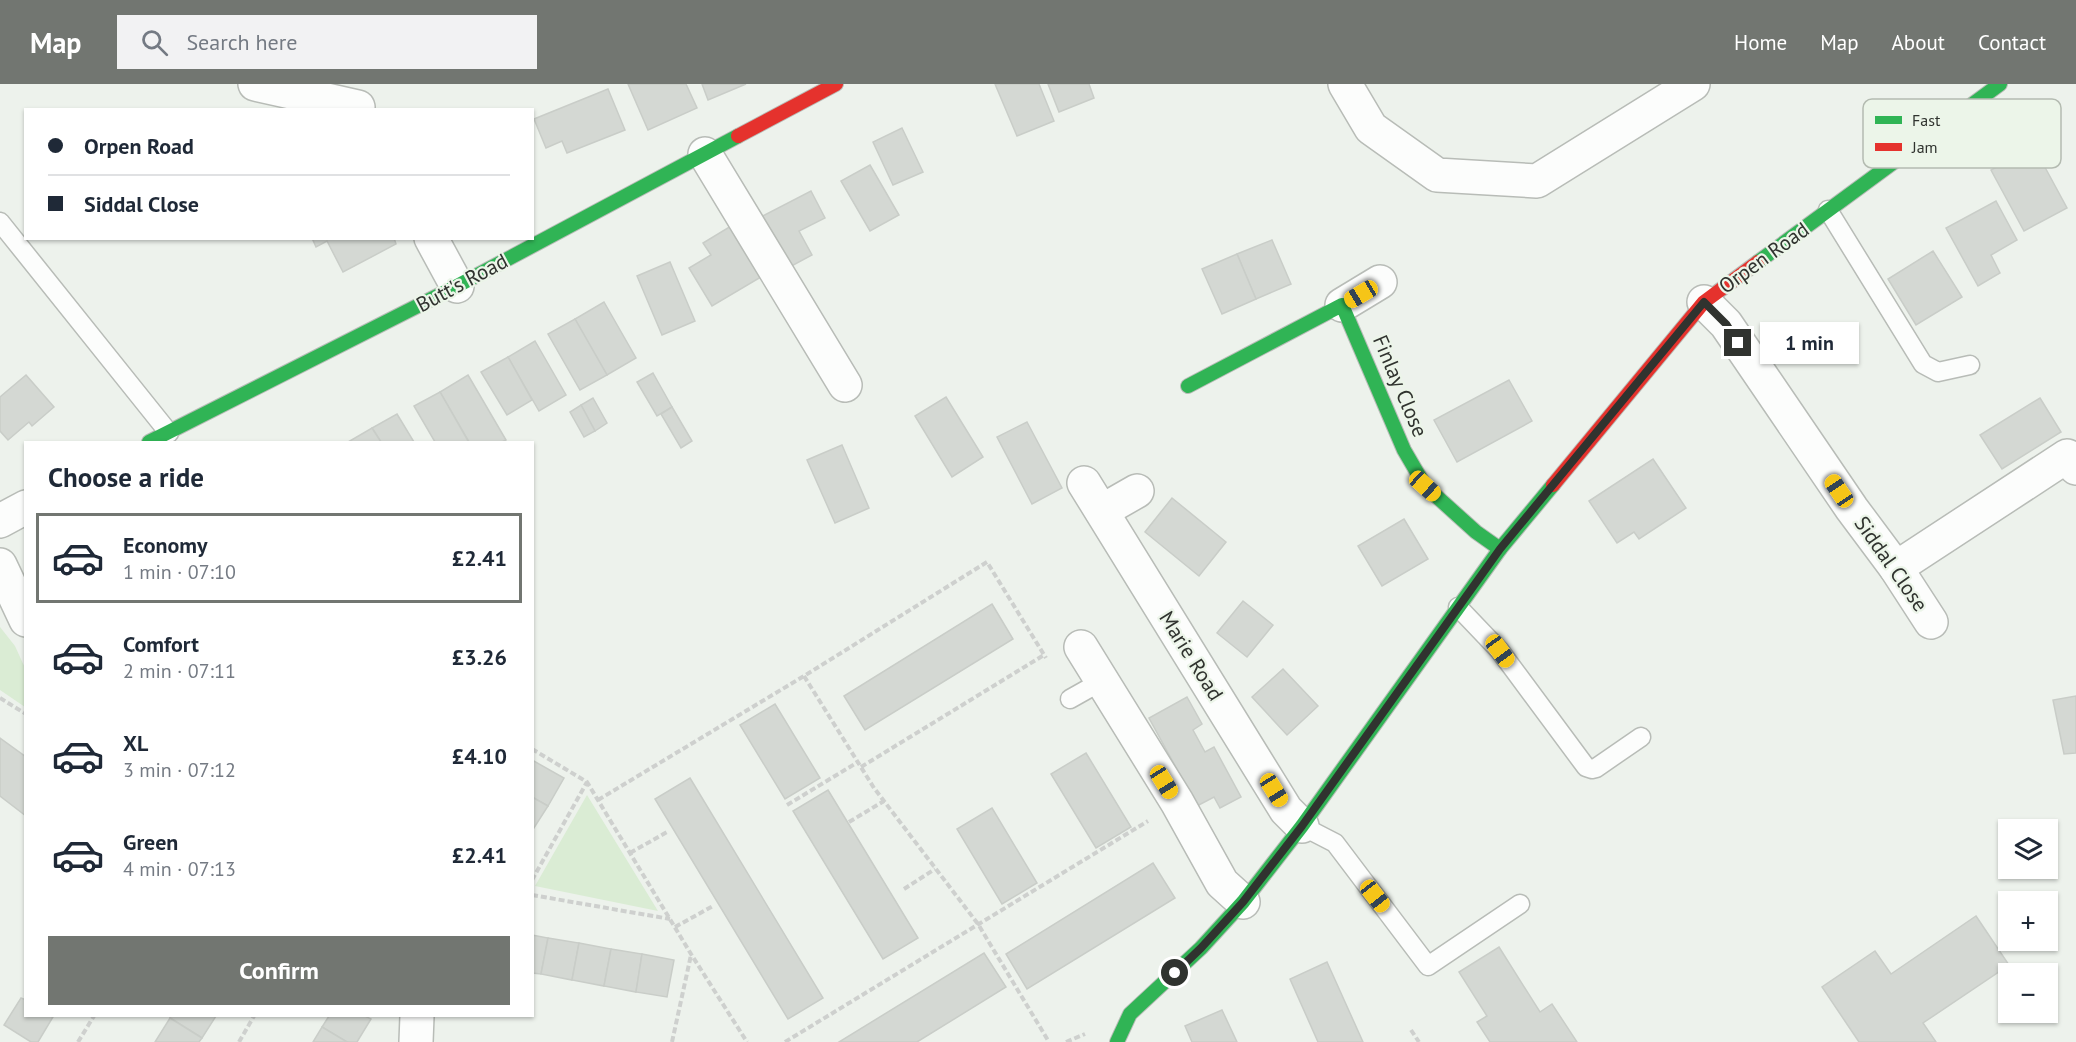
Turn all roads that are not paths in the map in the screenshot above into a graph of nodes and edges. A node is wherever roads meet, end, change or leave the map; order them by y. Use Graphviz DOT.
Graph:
graph roads {
  1 [pos="255,84"];
  2 [pos="836,84"];
  3 [pos="1345,84"];
  4 [pos="1693,84"];
  5 [pos="2000,84"];
  6 [pos="1980,99"];
  7 [pos="357,100"];
  8 [pos="705,154"];
  9 [pos="1885,168"];
  10 [pos="1828,210"];
  11 [pos="0,222"];
  12 [pos="432,240"];
  13 [pos="1380,282"];
  14 [pos="457,286"];
  15 [pos="1704,302"];
  16 [pos="1342,305"];
  17 [pos="1970,365"];
  18 [pos="845,385"];
  19 [pos="1188,386"];
  20 [pos="169,433"];
  21 [pos="151,441"];
  22 [pos="2076,468"];
  23 [pos="1084,483"];
  24 [pos="1137,491"];
  25 [pos="1102,512"];
  26 [pos="1500,549"];
  27 [pos="0,564"];
  28 [pos="1896,568"];
  29 [pos="1458,607"];
  30 [pos="24,617"];
  31 [pos="1931,622"];
  32 [pos="1081,647"];
  33 [pos="1102,681"];
  34 [pos="1070,699"];
  35 [pos="1641,737"];
  36 [pos="1302,826"];
  37 [pos="1243,902"];
  38 [pos="1520,904"];
  39 [pos="417,1017"];
  40 [pos="416,1042"];
  41 [pos="1117,1042"];
  1 -- 7 [label="street"];
  2 -- 8 [label="street, Butt's Road"];
  3 -- 4 [label="street"];
  5 -- 6 [label="street, Orpen Road"];
  8 -- 14 [label="street, Butt's Road"];
  8 -- 18 [label="street"];
  9 -- 10 [label="street, Orpen Road"];
  10 -- 15 [label="street, Orpen Road"];
  10 -- 17 [label="lane"];
  11 -- 20 [label="lane"];
  12 -- 14 [label="street"];
  13 -- 16 [label="street"];
  14 -- 20 [label="street, Butt's Road"];
  15 -- 26 [label="street, Orpen Road"];
  15 -- 28 [label="street, Siddal Close"];
  16 -- 19 [label="street"];
  16 -- 26 [label="street, Finlay Close"];
  20 -- 21 [label="street, Butt's Road"];
  22 -- 28 [label="street"];
  23 -- 25 [label="street, Marie Road"];
  24 -- 25 [label="street"];
  25 -- 36 [label="street, Marie Road"];
  26 -- 29 [label="street, Orpen Road"];
  27 -- 30 [label="street"];
  28 -- 31 [label="street, Siddal Close"];
  29 -- 35 [label="lane"];
  29 -- 36 [label="street, Orpen Road"];
  32 -- 33 [label="street"];
  33 -- 34 [label="lane"];
  33 -- 37 [label="street"];
  36 -- 37 [label="street, Orpen Road"];
  36 -- 38 [label="lane"];
  37 -- 41 [label="street, Orpen Road"];
  39 -- 40 [label="street"];
}
